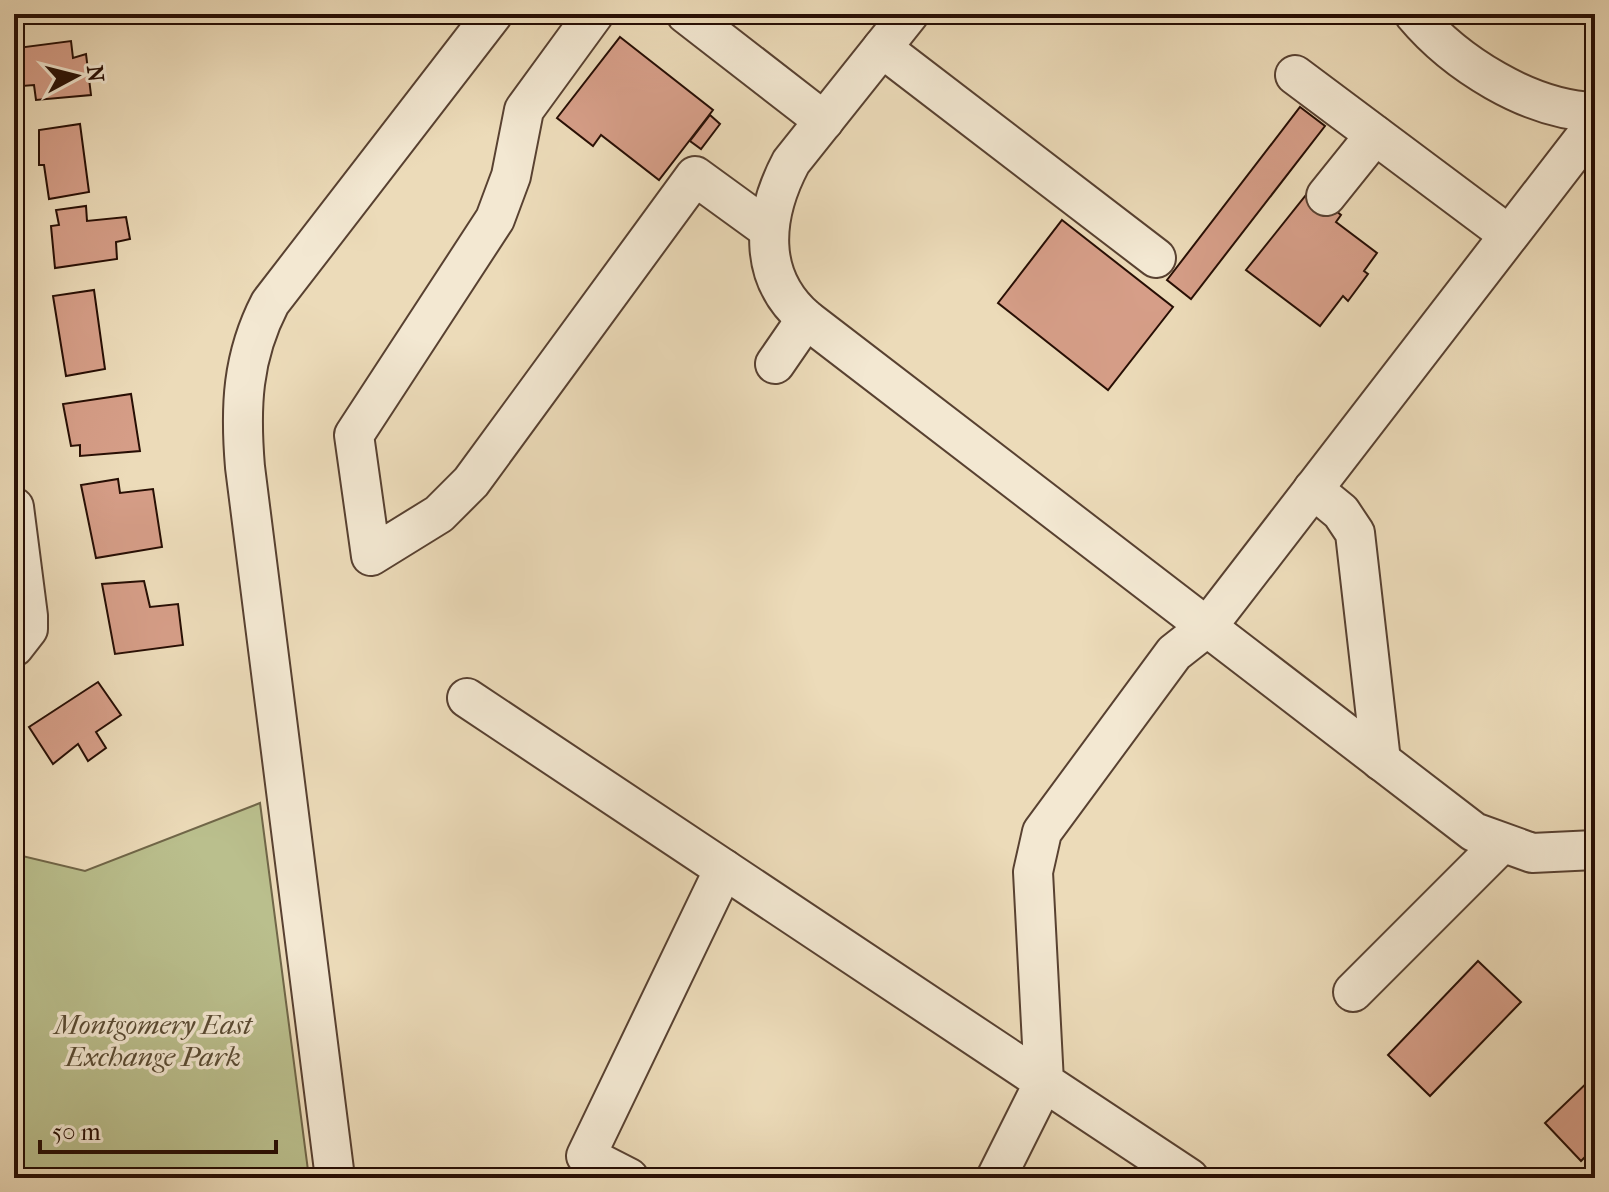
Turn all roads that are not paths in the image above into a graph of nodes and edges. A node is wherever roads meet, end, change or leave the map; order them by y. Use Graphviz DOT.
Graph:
graph roads {
  1 [pos="493,14"];
  2 [pos="594,14"];
  3 [pos="686,14"];
  4 [pos="909,14"];
  5 [pos="1414,14"];
  6 [pos="882,48"];
  7 [pos="1295,75"];
  8 [pos="1595,112"];
  9 [pos="824,121"];
  10 [pos="1595,124"];
  11 [pos="1375,135"];
  12 [pos="1326,196"];
  13 [pos="768,229"];
  14 [pos="1509,235"];
  15 [pos="1156,258"];
  16 [pos="806,319"];
  17 [pos="775,364"];
  18 [pos="1313,489"];
  19 [pos="14,507"];
  20 [pos="1207,627"];
  21 [pos="14,647"];
  22 [pos="467,698"];
  23 [pos="1381,761"];
  24 [pos="1502,843"];
  25 [pos="1595,850"];
  26 [pos="724,869"];
  27 [pos="1353,992"];
  28 [pos="1044,1082"];
  29 [pos="335,1178"];
  30 [pos="629,1178"];
  31 [pos="996,1178"];
  32 [pos="1189,1178"];
  1 -- 29 [label="street"];
  2 -- 13 [label="street"];
  3 -- 9 [label="street"];
  4 -- 6 [label="street"];
  5 -- 8 [label="street"];
  6 -- 9 [label="street"];
  6 -- 15 [label="street"];
  7 -- 11 [label="street"];
  9 -- 13 [label="street"];
  10 -- 14 [label="street"];
  11 -- 12 [label="street"];
  11 -- 14 [label="street"];
  13 -- 16 [label="street"];
  14 -- 18 [label="street"];
  16 -- 17 [label="street"];
  16 -- 20 [label="street"];
  18 -- 20 [label="street"];
  18 -- 23 [label="street"];
  19 -- 21 [label="street"];
  20 -- 23 [label="street"];
  20 -- 28 [label="street"];
  22 -- 26 [label="street"];
  23 -- 24 [label="street"];
  24 -- 25 [label="street"];
  24 -- 27 [label="street"];
  26 -- 28 [label="street"];
  26 -- 30 [label="street"];
  28 -- 31 [label="street"];
  28 -- 32 [label="street"];
}
